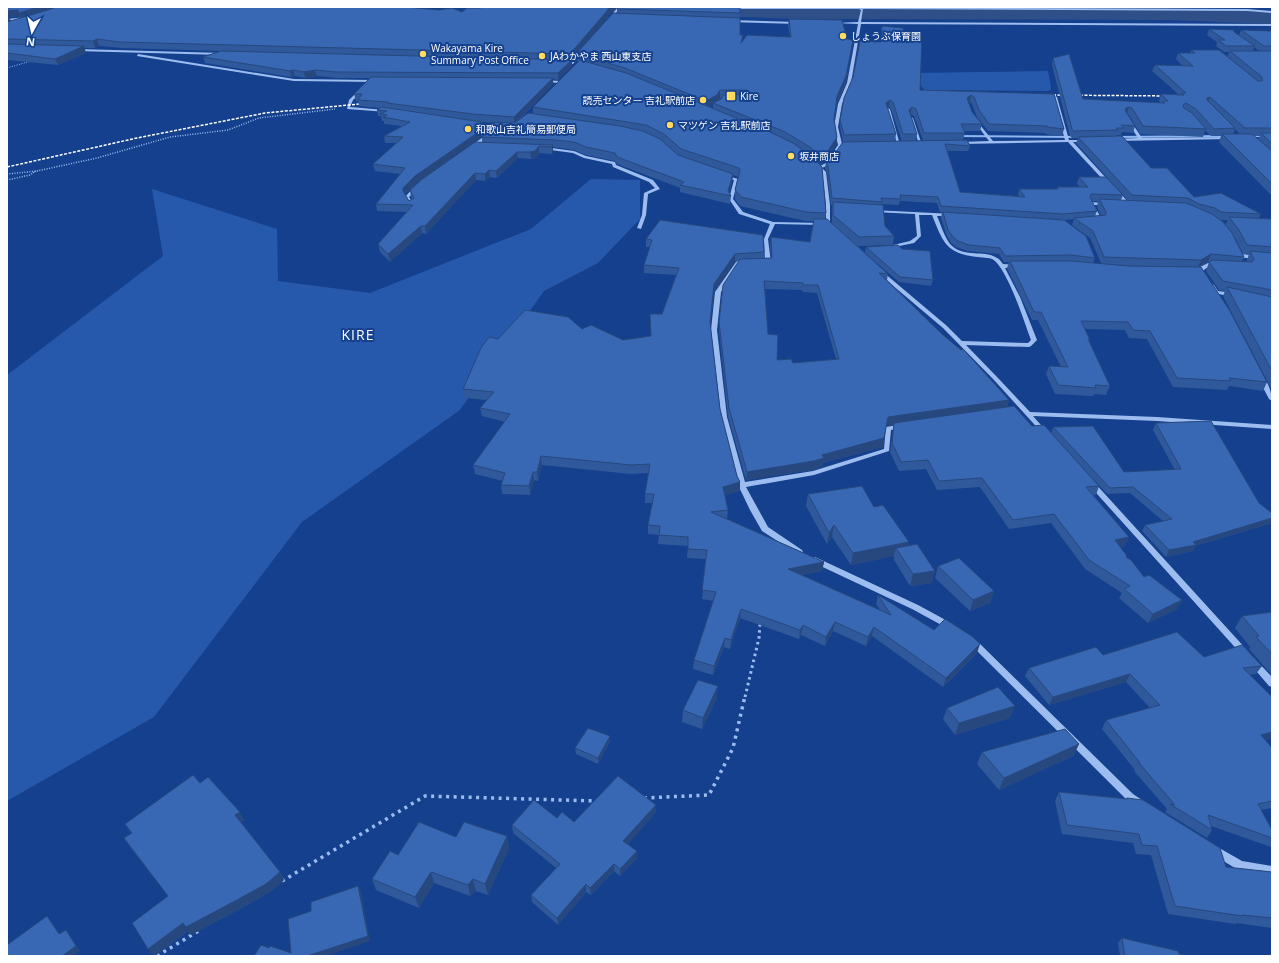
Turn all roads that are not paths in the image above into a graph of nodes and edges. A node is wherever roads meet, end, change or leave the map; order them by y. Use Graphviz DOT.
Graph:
graph roads {
  1 [pos="620,7"];
  2 [pos="730,8"];
  3 [pos="1066,8"];
  4 [pos="861,9"];
  5 [pos="1272,12"];
  6 [pos="610,17"];
  7 [pos="618,17"];
  8 [pos="7,20"];
  9 [pos="725,21"];
  10 [pos="606,23"];
  11 [pos="804,23"];
  12 [pos="828,23"];
  13 [pos="859,23"];
  14 [pos="11,24"];
  15 [pos="1272,25"];
  16 [pos="587,46"];
  17 [pos="74,50"];
  18 [pos="125,51"];
  19 [pos="228,54"];
  20 [pos="565,62"];
  21 [pos="572,63"];
  22 [pos="579,64"];
  23 [pos="564,77"];
  24 [pos="377,81"];
  25 [pos="536,81"];
  26 [pos="370,82"];
  27 [pos="560,82"];
  28 [pos="556,86"];
  29 [pos="1055,98"];
  30 [pos="888,109"];
  31 [pos="390,112"];
  32 [pos="911,116"];
  33 [pos="1126,116"];
  34 [pos="974,118"];
  35 [pos="466,123"];
  36 [pos="487,126"];
  37 [pos="502,127"];
  38 [pos="1204,133"];
  39 [pos="1232,138"];
  40 [pos="1209,139"];
  41 [pos="1108,140"];
  42 [pos="1141,140"];
  43 [pos="1068,141"];
  44 [pos="1092,141"];
  45 [pos="991,142"];
  46 [pos="929,143"];
  47 [pos="952,143"];
  48 [pos="892,144"];
  49 [pos="899,144"];
  50 [pos="907,144"];
  51 [pos="914,144"];
  52 [pos="921,144"];
  53 [pos="840,145"];
  54 [pos="855,145"];
  55 [pos="472,146"];
  56 [pos="480,146"];
  57 [pos="535,148"];
  58 [pos="467,149"];
  59 [pos="809,160"];
  60 [pos="820,168"];
  61 [pos="715,172"];
  62 [pos="419,185"];
  63 [pos="1113,204"];
  64 [pos="412,205"];
  65 [pos="1120,205"];
  66 [pos="1128,205"];
  67 [pos="1135,206"];
  68 [pos="828,207"];
  69 [pos="836,208"];
  70 [pos="867,210"];
  71 [pos="917,213"];
  72 [pos="934,214"];
  73 [pos="955,215"];
  74 [pos="1090,222"];
  75 [pos="773,223"];
  76 [pos="828,224"];
  77 [pos="639,228"];
  78 [pos="837,233"];
  79 [pos="884,248"];
  80 [pos="1237,250"];
  81 [pos="1240,256"];
  82 [pos="1272,259"];
  83 [pos="1242,262"];
  84 [pos="1002,266"];
  85 [pos="1024,266"];
  86 [pos="1223,266"];
  87 [pos="878,270"];
  88 [pos="1194,271"];
  89 [pos="1201,271"];
  90 [pos="1205,276"];
  91 [pos="1208,281"];
  92 [pos="1216,292"];
  93 [pos="1238,296"];
  94 [pos="1219,298"];
  95 [pos="961,343"];
  96 [pos="1258,372"];
  97 [pos="1272,399"];
  98 [pos="1016,410"];
  99 [pos="1026,412"];
  100 [pos="910,425"];
  101 [pos="1272,427"];
  102 [pos="1049,438"];
  103 [pos="1087,478"];
  104 [pos="742,485"];
  105 [pos="955,629"];
  106 [pos="968,637"];
  107 [pos="1272,683"];
  108 [pos="1150,809"];
  109 [pos="1208,846"];
  110 [pos="1272,871"];
  1 -- 6 [label="street"];
  2 -- 4 [label="street"];
  3 -- 4 [label="street"];
  3 -- 5 [label="street"];
  4 -- 13 [label="street"];
  6 -- 7 [label="street"];
  6 -- 10 [label="street"];
  8 -- 14 [label="street"];
  9 -- 11 [label="street"];
  12 -- 13 [label="street"];
  13 -- 15 [label="street"];
  13 -- 53 [label="street"];
  16 -- 21 [label="street"];
  17 -- 18 [label="street"];
  18 -- 19 [label="street"];
  18 -- 26 [label="street"];
  20 -- 21 [label="street"];
  21 -- 22 [label="street"];
  23 -- 27 [label="street"];
  24 -- 26 [label="street"];
  25 -- 27 [label="street"];
  26 -- 31 [label="street"];
  27 -- 28 [label="street"];
  29 -- 43 [label="street"];
  30 -- 49 [label="street"];
  32 -- 52 [label="street"];
  33 -- 42 [label="street"];
  34 -- 45 [label="street"];
  35 -- 36 [label="street"];
  36 -- 37 [label="street"];
  36 -- 55 [label="street"];
  38 -- 40 [label="street"];
  39 -- 40 [label="street"];
  40 -- 42 [label="street"];
  41 -- 42 [label="street"];
  43 -- 44 [label="street"];
  43 -- 45 [label="street"];
  43 -- 66 [label="street"];
  45 -- 47 [label="street"];
  46 -- 52 [label="street"];
  48 -- 49 [label="street"];
  49 -- 50 [label="street"];
  51 -- 52 [label="street"];
  53 -- 54 [label="street"];
  53 -- 60 [label="street"];
  55 -- 56 [label="street"];
  55 -- 58 [label="street"];
  57 -- 77 [label="street"];
  59 -- 60 [label="street"];
  60 -- 68 [label="street"];
  61 -- 75 [label="street"];
  62 -- 64 [label="street"];
  63 -- 74 [label="street"];
  65 -- 66 [label="street"];
  66 -- 67 [label="street"];
  68 -- 69 [label="street"];
  68 -- 76 [label="street"];
  70 -- 71 [label="street"];
  71 -- 72 [label="street"];
  71 -- 79 [label="street"];
  72 -- 73 [label="street"];
  72 -- 84 [label="street"];
  75 -- 76 [label="street"];
  75 -- 104 [label="street"];
  76 -- 78 [label="street"];
  80 -- 81 [label="street"];
  81 -- 82 [label="street"];
  81 -- 83 [label="street"];
  84 -- 85 [label="street"];
  84 -- 95 [label="street"];
  86 -- 89 [label="street"];
  87 -- 95 [label="street"];
  88 -- 89 [label="street"];
  89 -- 90 [label="street"];
  91 -- 92 [label="street"];
  92 -- 93 [label="street"];
  92 -- 94 [label="street"];
  95 -- 99 [label="street"];
  96 -- 97 [label="street"];
  98 -- 99 [label="street"];
  99 -- 101 [label="street"];
  99 -- 102 [label="street"];
  100 -- 104 [label="street"];
  103 -- 107 [label="street"];
  104 -- 105 [label="street"];
  106 -- 108 [label="street"];
  109 -- 110 [label="street"];
}
